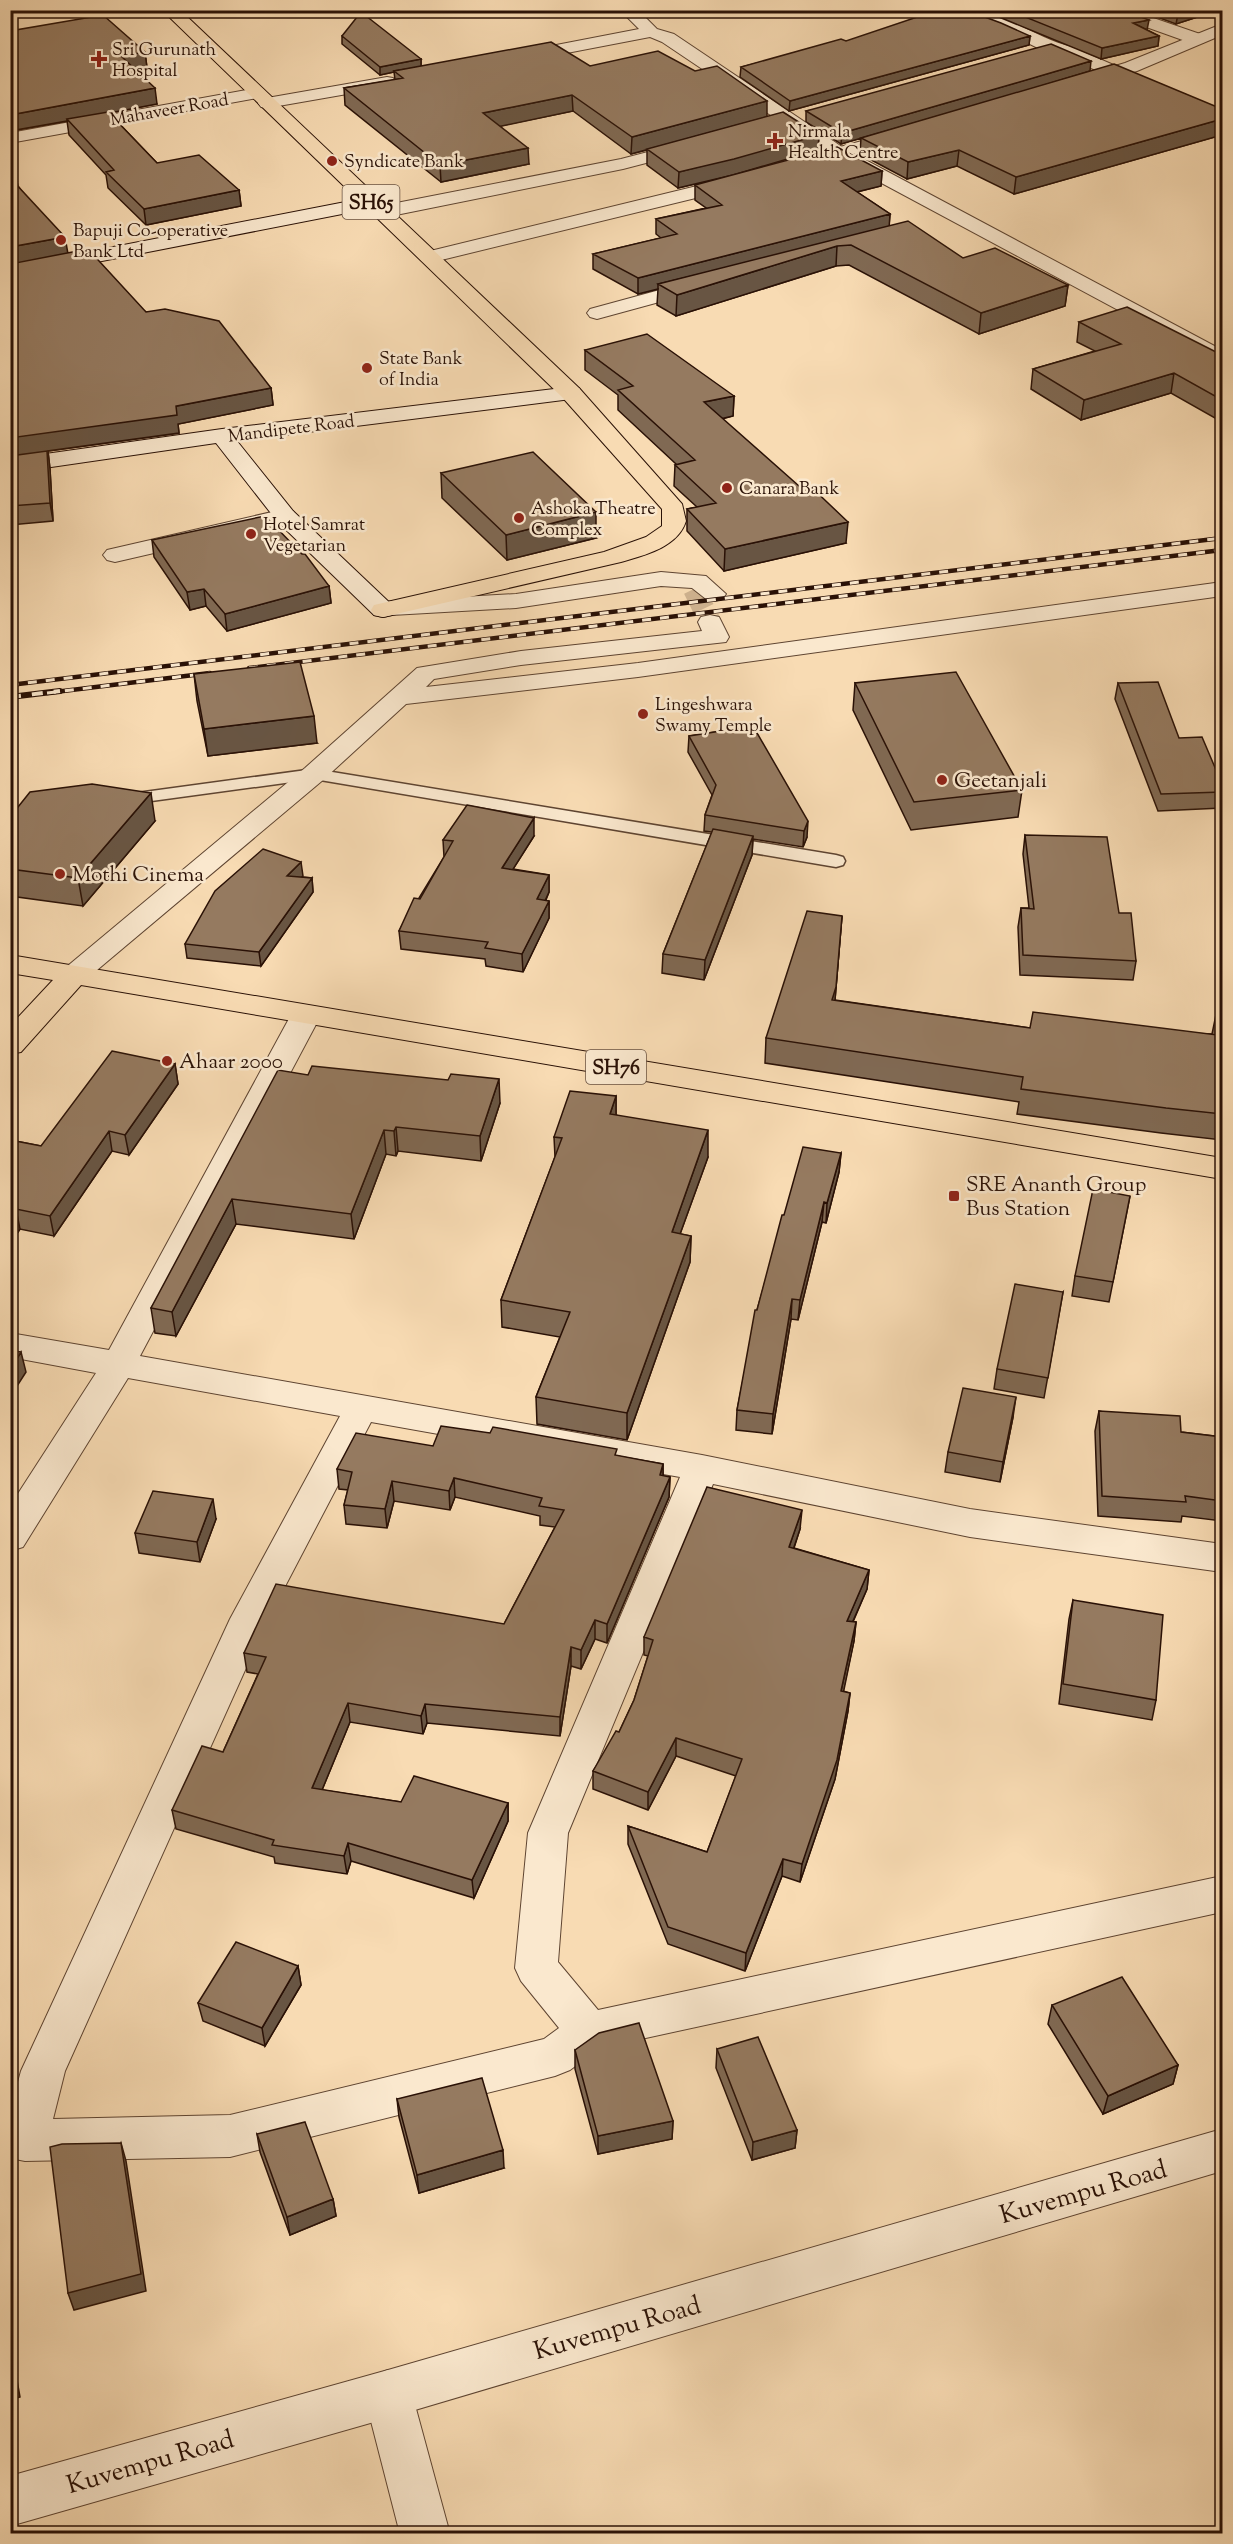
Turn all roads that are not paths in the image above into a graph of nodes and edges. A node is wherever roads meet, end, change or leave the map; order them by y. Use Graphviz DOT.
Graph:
graph roads {
  1 [pos="202,10"];
  2 [pos="628,10"];
  3 [pos="958,10"];
  4 [pos="1113,10"];
  5 [pos="173,13"];
  6 [pos="1222,29"];
  7 [pos="651,32"];
  8 [pos="1197,39"];
  9 [pos="1050,47"];
  10 [pos="1027,54"];
  11 [pos="499,62"];
  12 [pos="1117,72"];
  13 [pos="406,79"];
  14 [pos="1064,88"];
  15 [pos="262,98"];
  16 [pos="810,113"];
  17 [pos="1222,118"];
  18 [pos="787,120"];
  19 [pos="765,126"];
  20 [pos="919,130"];
  21 [pos="10,138"];
  22 [pos="710,141"];
  23 [pos="839,153"];
  24 [pos="784,168"];
  25 [pos="751,178"];
  26 [pos="376,207"];
  27 [pos="961,220"];
  28 [pos="938,225"];
  29 [pos="429,257"];
  30 [pos="10,273"];
  31 [pos="720,280"];
  32 [pos="597,314"];
  33 [pos="1222,358"];
  34 [pos="571,393"];
  35 [pos="222,436"];
  36 [pos="10,466"];
  37 [pos="285,516"];
  38 [pos="115,555"];
  39 [pos="1222,590"];
  40 [pos="704,592"];
  41 [pos="387,609"];
  42 [pos="949,626"];
  43 [pos="402,697"];
  44 [pos="314,774"];
  45 [pos="104,803"];
  46 [pos="836,861"];
  47 [pos="10,964"];
  48 [pos="74,975"];
  49 [pos="306,1015"];
  50 [pos="10,1046"];
  51 [pos="1222,1169"];
  52 [pos="10,1345"];
  53 [pos="119,1364"];
  54 [pos="362,1407"];
  55 [pos="702,1468"];
  56 [pos="10,1538"];
  57 [pos="1222,1558"];
  58 [pos="1222,1894"];
  59 [pos="589,2031"];
  60 [pos="18,2138"];
  61 [pos="1222,2150"];
  62 [pos="388,2394"];
  63 [pos="10,2501"];
  64 [pos="425,2534"];
  1 -- 5 [label="street"];
  2 -- 7 [label="street"];
  3 -- 9 [label="street"];
  4 -- 8 [label="street"];
  5 -- 15 [label="main road, SH65"];
  6 -- 8 [label="street"];
  7 -- 11 [label="street"];
  7 -- 18 [label="street"];
  8 -- 12 [label="street"];
  9 -- 10 [label="street"];
  9 -- 12 [label="street"];
  12 -- 14 [label="street"];
  12 -- 17 [label="street"];
  13 -- 15 [label="street, Mahaveer Road"];
  15 -- 21 [label="street, Mahaveer Road"];
  15 -- 26 [label="main road, SH65"];
  16 -- 18 [label="street"];
  18 -- 19 [label="street"];
  18 -- 23 [label="street"];
  20 -- 23 [label="street"];
  22 -- 26 [label="street"];
  23 -- 24 [label="street"];
  23 -- 27 [label="street"];
  25 -- 29 [label="street"];
  26 -- 29 [label="main road, SH65"];
  26 -- 30 [label="street"];
  27 -- 28 [label="street"];
  27 -- 33 [label="street"];
  29 -- 34 [label="main road, SH65"];
  31 -- 32 [label="street"];
  34 -- 35 [label="street, Mandipete Road"];
  34 -- 41 [label="main road"];
  35 -- 36 [label="street, Mandipete Road"];
  35 -- 37 [label="street"];
  37 -- 38 [label="street"];
  37 -- 41 [label="street"];
  39 -- 42 [label="street"];
  40 -- 41 [label="street"];
  42 -- 43 [label="street"];
  42 -- 43 [label="street"];
  43 -- 44 [label="street"];
  44 -- 45 [label="lane"];
  44 -- 46 [label="lane"];
  44 -- 48 [label="street"];
  47 -- 48 [label="main road, SH76"];
  48 -- 49 [label="main road, SH76"];
  48 -- 50 [label="main road"];
  49 -- 51 [label="main road, SH76"];
  49 -- 53 [label="street"];
  52 -- 53 [label="street"];
  53 -- 54 [label="street"];
  53 -- 56 [label="street"];
  54 -- 55 [label="street"];
  54 -- 60 [label="street"];
  55 -- 57 [label="street"];
  55 -- 59 [label="street"];
  58 -- 59 [label="street"];
  59 -- 60 [label="street"];
  61 -- 62 [label="street, Kuvempu Road"];
  62 -- 63 [label="street, Kuvempu Road"];
  62 -- 64 [label="street"];
}
